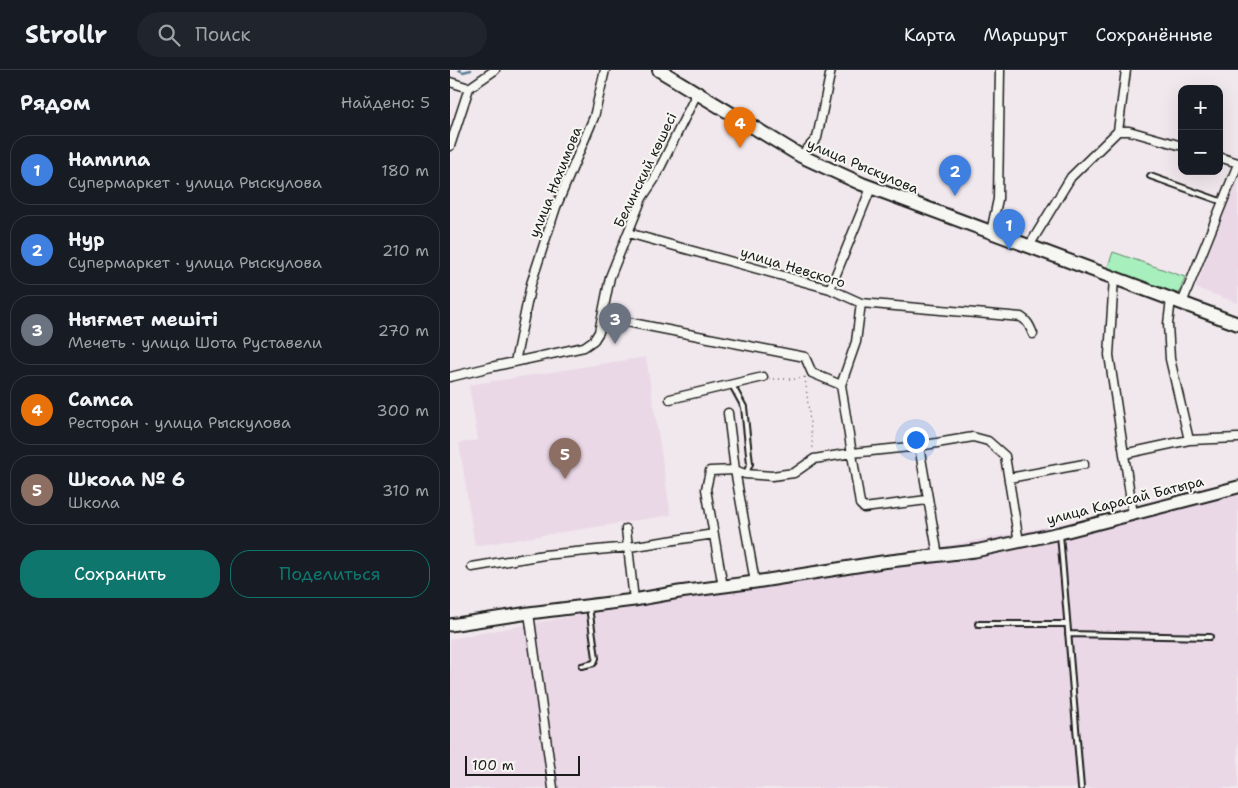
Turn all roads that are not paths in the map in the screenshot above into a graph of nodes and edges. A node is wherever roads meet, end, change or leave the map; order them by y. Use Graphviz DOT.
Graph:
graph roads {
  1 [pos="495,70"];
  2 [pos="605,70"];
  3 [pos="659,70"];
  4 [pos="831,70"];
  5 [pos="1000,70"];
  6 [pos="1126,70"];
  7 [pos="450,82"];
  8 [pos="469,88"];
  9 [pos="697,93"];
  10 [pos="1118,131"];
  11 [pos="1178,145"];
  12 [pos="450,146"];
  13 [pos="801,156"];
  14 [pos="1223,158"];
  15 [pos="1238,164"];
  16 [pos="1150,176"];
  17 [pos="871,188"];
  18 [pos="1223,202"];
  19 [pos="991,232"];
  20 [pos="628,233"];
  21 [pos="1029,246"];
  22 [pos="1114,278"];
  23 [pos="830,289"];
  24 [pos="1176,301"];
  25 [pos="861,303"];
  26 [pos="602,317"];
  27 [pos="1238,324"];
  28 [pos="1033,334"];
  29 [pos="515,362"];
  30 [pos="450,377"];
  31 [pos="763,377"];
  32 [pos="732,385"];
  33 [pos="841,385"];
  34 [pos="670,399"];
  35 [pos="728,413"];
  36 [pos="1238,438"];
  37 [pos="1189,440"];
  38 [pos="919,446"];
  39 [pos="852,453"];
  40 [pos="1124,454"];
  41 [pos="1084,464"];
  42 [pos="735,470"];
  43 [pos="745,474"];
  44 [pos="1009,478"];
  45 [pos="1238,486"];
  46 [pos="928,500"];
  47 [pos="1133,514"];
  48 [pos="626,529"];
  49 [pos="1060,533"];
  50 [pos="714,534"];
  51 [pos="1019,542"];
  52 [pos="629,547"];
  53 [pos="938,556"];
  54 [pos="472,567"];
  55 [pos="755,582"];
  56 [pos="723,587"];
  57 [pos="634,600"];
  58 [pos="589,605"];
  59 [pos="529,613"];
  60 [pos="978,624"];
  61 [pos="1067,624"];
  62 [pos="450,626"];
  63 [pos="1068,634"];
  64 [pos="1210,637"];
  65 [pos="582,666"];
  66 [pos="553,788"];
  67 [pos="1080,788"];
  1 -- 8 [label="street"];
  2 -- 29 [label="street, улица Нахимова"];
  3 -- 9 [label="main road, улица Рыскулова"];
  4 -- 13 [label="street"];
  5 -- 19 [label="street"];
  6 -- 10 [label="street"];
  7 -- 8 [label="street"];
  8 -- 12 [label="street"];
  9 -- 13 [label="main road, улица Рыскулова"];
  9 -- 20 [label="street, Белинский көшесi"];
  10 -- 11 [label="street"];
  10 -- 21 [label="street"];
  13 -- 17 [label="main road, улица Рыскулова"];
  14 -- 15 [label="street"];
  15 -- 18 [label="street"];
  16 -- 18 [label="lane"];
  17 -- 19 [label="main road, улица Рыскулова"];
  17 -- 23 [label="street"];
  18 -- 24 [label="street"];
  19 -- 21 [label="main road, улица Рыскулова"];
  20 -- 23 [label="street, улица Невского"];
  20 -- 26 [label="street, Белинский көшесi"];
  21 -- 22 [label="main road, улица Рыскулова"];
  22 -- 24 [label="main road, улица Рыскулова"];
  22 -- 40 [label="street"];
  23 -- 25 [label="street, улица Невского"];
  24 -- 27 [label="main road, улица Рыскулова"];
  24 -- 37 [label="street"];
  25 -- 28 [label="street, улица Невского"];
  25 -- 33 [label="street"];
  26 -- 29 [label="street, Белинский көшесi"];
  26 -- 33 [label="street"];
  29 -- 30 [label="street, Белинский көшесi"];
  31 -- 32 [label="street"];
  32 -- 34 [label="street"];
  32 -- 43 [label="lane"];
  33 -- 39 [label="street"];
  35 -- 42 [label="street"];
  36 -- 37 [label="street"];
  37 -- 40 [label="street"];
  38 -- 39 [label="street"];
  38 -- 44 [label="street"];
  38 -- 46 [label="street"];
  39 -- 43 [label="street"];
  39 -- 46 [label="street"];
  40 -- 47 [label="street"];
  41 -- 44 [label="street"];
  42 -- 43 [label="street"];
  42 -- 50 [label="street"];
  42 -- 55 [label="street"];
  44 -- 51 [label="street"];
  45 -- 47 [label="main road, улица Карасай Батыра"];
  46 -- 53 [label="street"];
  47 -- 49 [label="main road, улица Карасай Батыра"];
  48 -- 52 [label="street"];
  49 -- 51 [label="main road, улица Карасай Батыра"];
  49 -- 61 [label="lane"];
  50 -- 52 [label="street"];
  50 -- 56 [label="street"];
  51 -- 53 [label="main road, улица Карасай Батыра"];
  52 -- 54 [label="street"];
  52 -- 57 [label="street"];
  53 -- 55 [label="main road, улица Карасай Батыра"];
  55 -- 56 [label="main road, улица Карасай Батыра"];
  56 -- 57 [label="main road, улица Карасай Батыра"];
  57 -- 58 [label="main road, улица Карасай Батыра"];
  58 -- 59 [label="main road, улица Карасай Батыра"];
  58 -- 65 [label="lane"];
  59 -- 62 [label="main road, улица Карасай Батыра"];
  59 -- 66 [label="street"];
  60 -- 61 [label="lane"];
  61 -- 63 [label="lane"];
  63 -- 64 [label="lane"];
  63 -- 67 [label="lane"];
}
